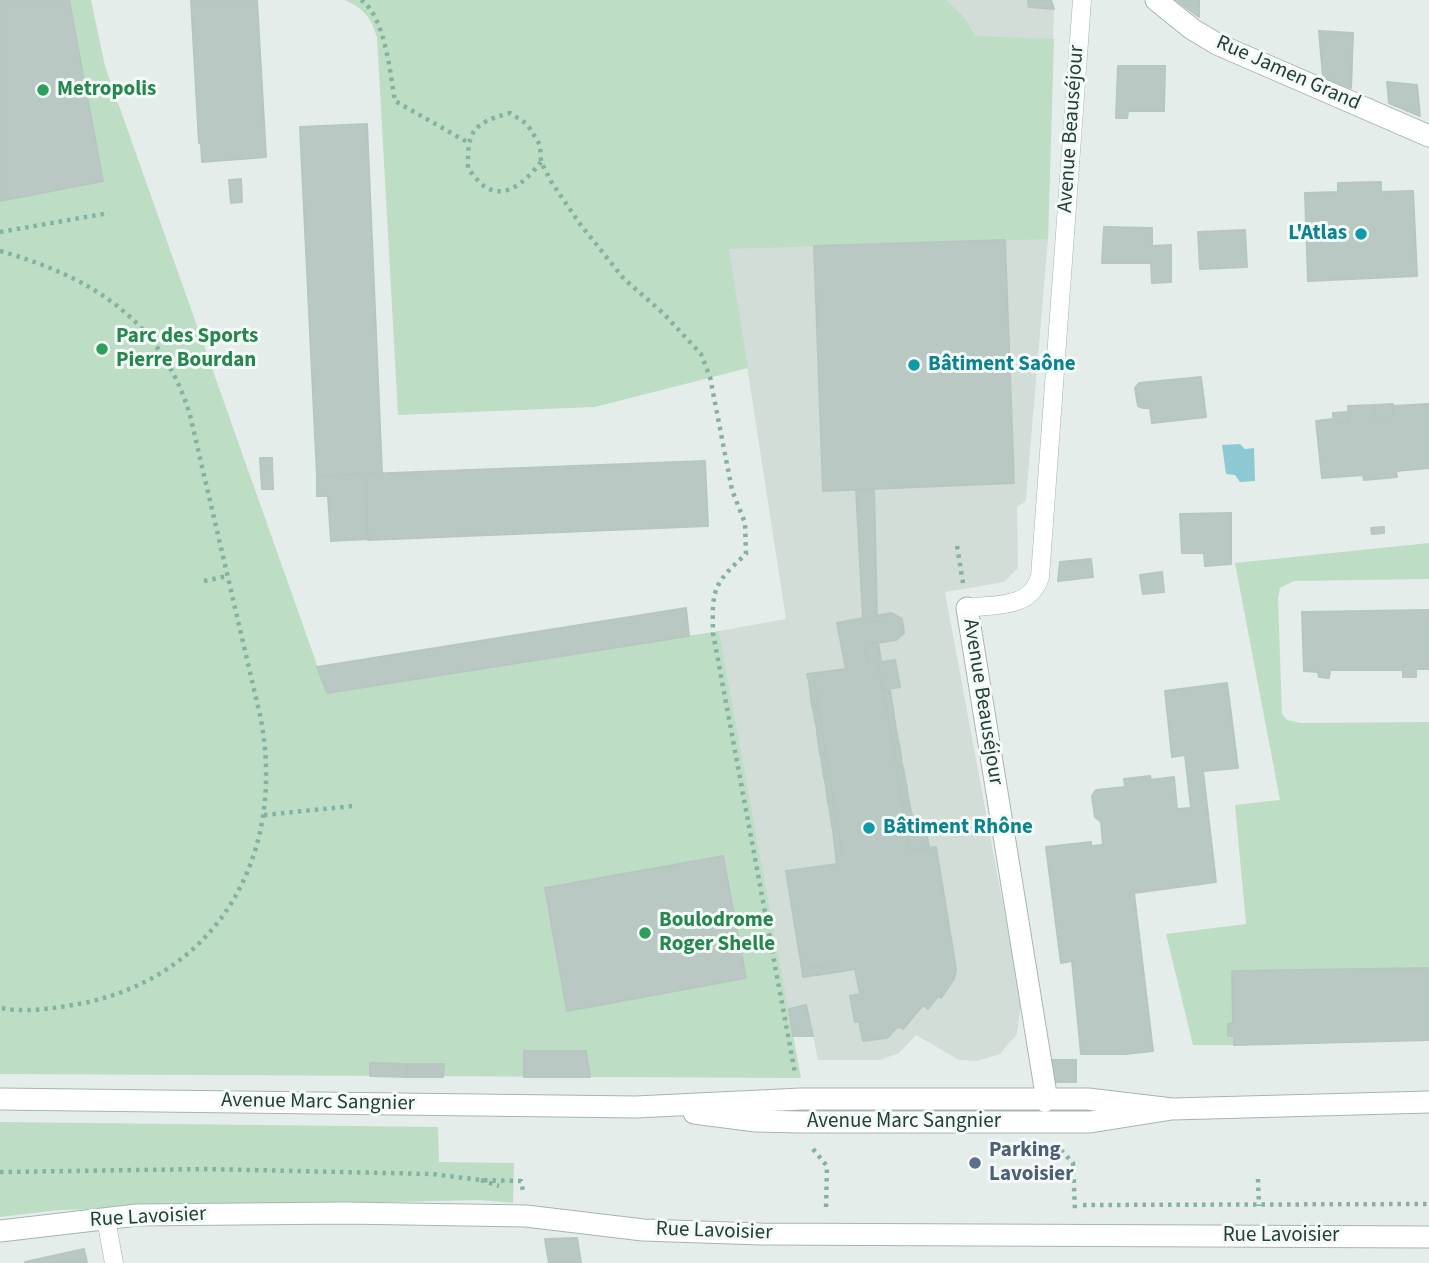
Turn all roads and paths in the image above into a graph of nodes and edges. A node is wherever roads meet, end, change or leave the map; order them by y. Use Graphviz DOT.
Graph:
graph roads {
  1 [pos="361,0"];
  2 [pos="1082,0"];
  3 [pos="1156,0"];
  4 [pos="1429,136"];
  5 [pos="467,142"];
  6 [pos="541,162"];
  7 [pos="110,213"];
  8 [pos="0,232"];
  9 [pos="0,251"];
  10 [pos="957,546"];
  11 [pos="228,576"];
  12 [pos="204,582"];
  13 [pos="967,608"];
  14 [pos="353,806"];
  15 [pos="264,815"];
  16 [pos="0,1008"];
  17 [pos="0,1099"];
  18 [pos="801,1099"];
  19 [pos="1429,1102"];
  20 [pos="636,1107"];
  21 [pos="1045,1111"];
  22 [pos="800,1122"];
  23 [pos="0,1172"];
  24 [pos="481,1180"];
  25 [pos="521,1181"];
  26 [pos="502,1187"];
  27 [pos="512,1190"];
  28 [pos="527,1194"];
  29 [pos="814,1204"];
  30 [pos="827,1204"];
  31 [pos="1429,1204"];
  32 [pos="1074,1205"];
  33 [pos="106,1219"];
  34 [pos="0,1231"];
  35 [pos="824,1234"];
  36 [pos="1076,1235"];
  37 [pos="1429,1237"];
  38 [pos="114,1263"];
  1 -- 5 [label="path"];
  2 -- 13 [label="lane, Avenue Beauséjour"];
  3 -- 4 [label="street, Rue Jamen Grand"];
  5 -- 6 [label="path"];
  5 -- 6 [label="path"];
  6 -- 18 [label="path"];
  7 -- 8 [label="path"];
  9 -- 11 [label="path"];
  10 -- 13 [label="path"];
  11 -- 12 [label="path"];
  11 -- 15 [label="path"];
  13 -- 21 [label="street, Avenue Beauséjour"];
  14 -- 15 [label="path"];
  15 -- 16 [label="path"];
  17 -- 20 [label="street, Avenue Marc Sangnier"];
  18 -- 20 [label="street, Avenue Marc Sangnier"];
  18 -- 21 [label="street, Avenue Marc Sangnier"];
  19 -- 21 [label="street, Avenue Marc Sangnier"];
  20 -- 22 [label="street, Avenue Marc Sangnier"];
  21 -- 22 [label="street, Avenue Marc Sangnier"];
  21 -- 32 [label="path"];
  22 -- 30 [label="path"];
  23 -- 24 [label="path"];
  24 -- 25 [label="path"];
  24 -- 26 [label="path"];
  27 -- 28 [label="path"];
  29 -- 30 [label="path"];
  30 -- 35 [label="path"];
  31 -- 32 [label="path"];
  32 -- 36 [label="path"];
  33 -- 34 [label="street, Rue Lavoisier"];
  33 -- 35 [label="street, Rue Lavoisier"];
  33 -- 38 [label="lane"];
  35 -- 36 [label="street, Rue Lavoisier"];
  36 -- 37 [label="street, Rue Lavoisier"];
}
